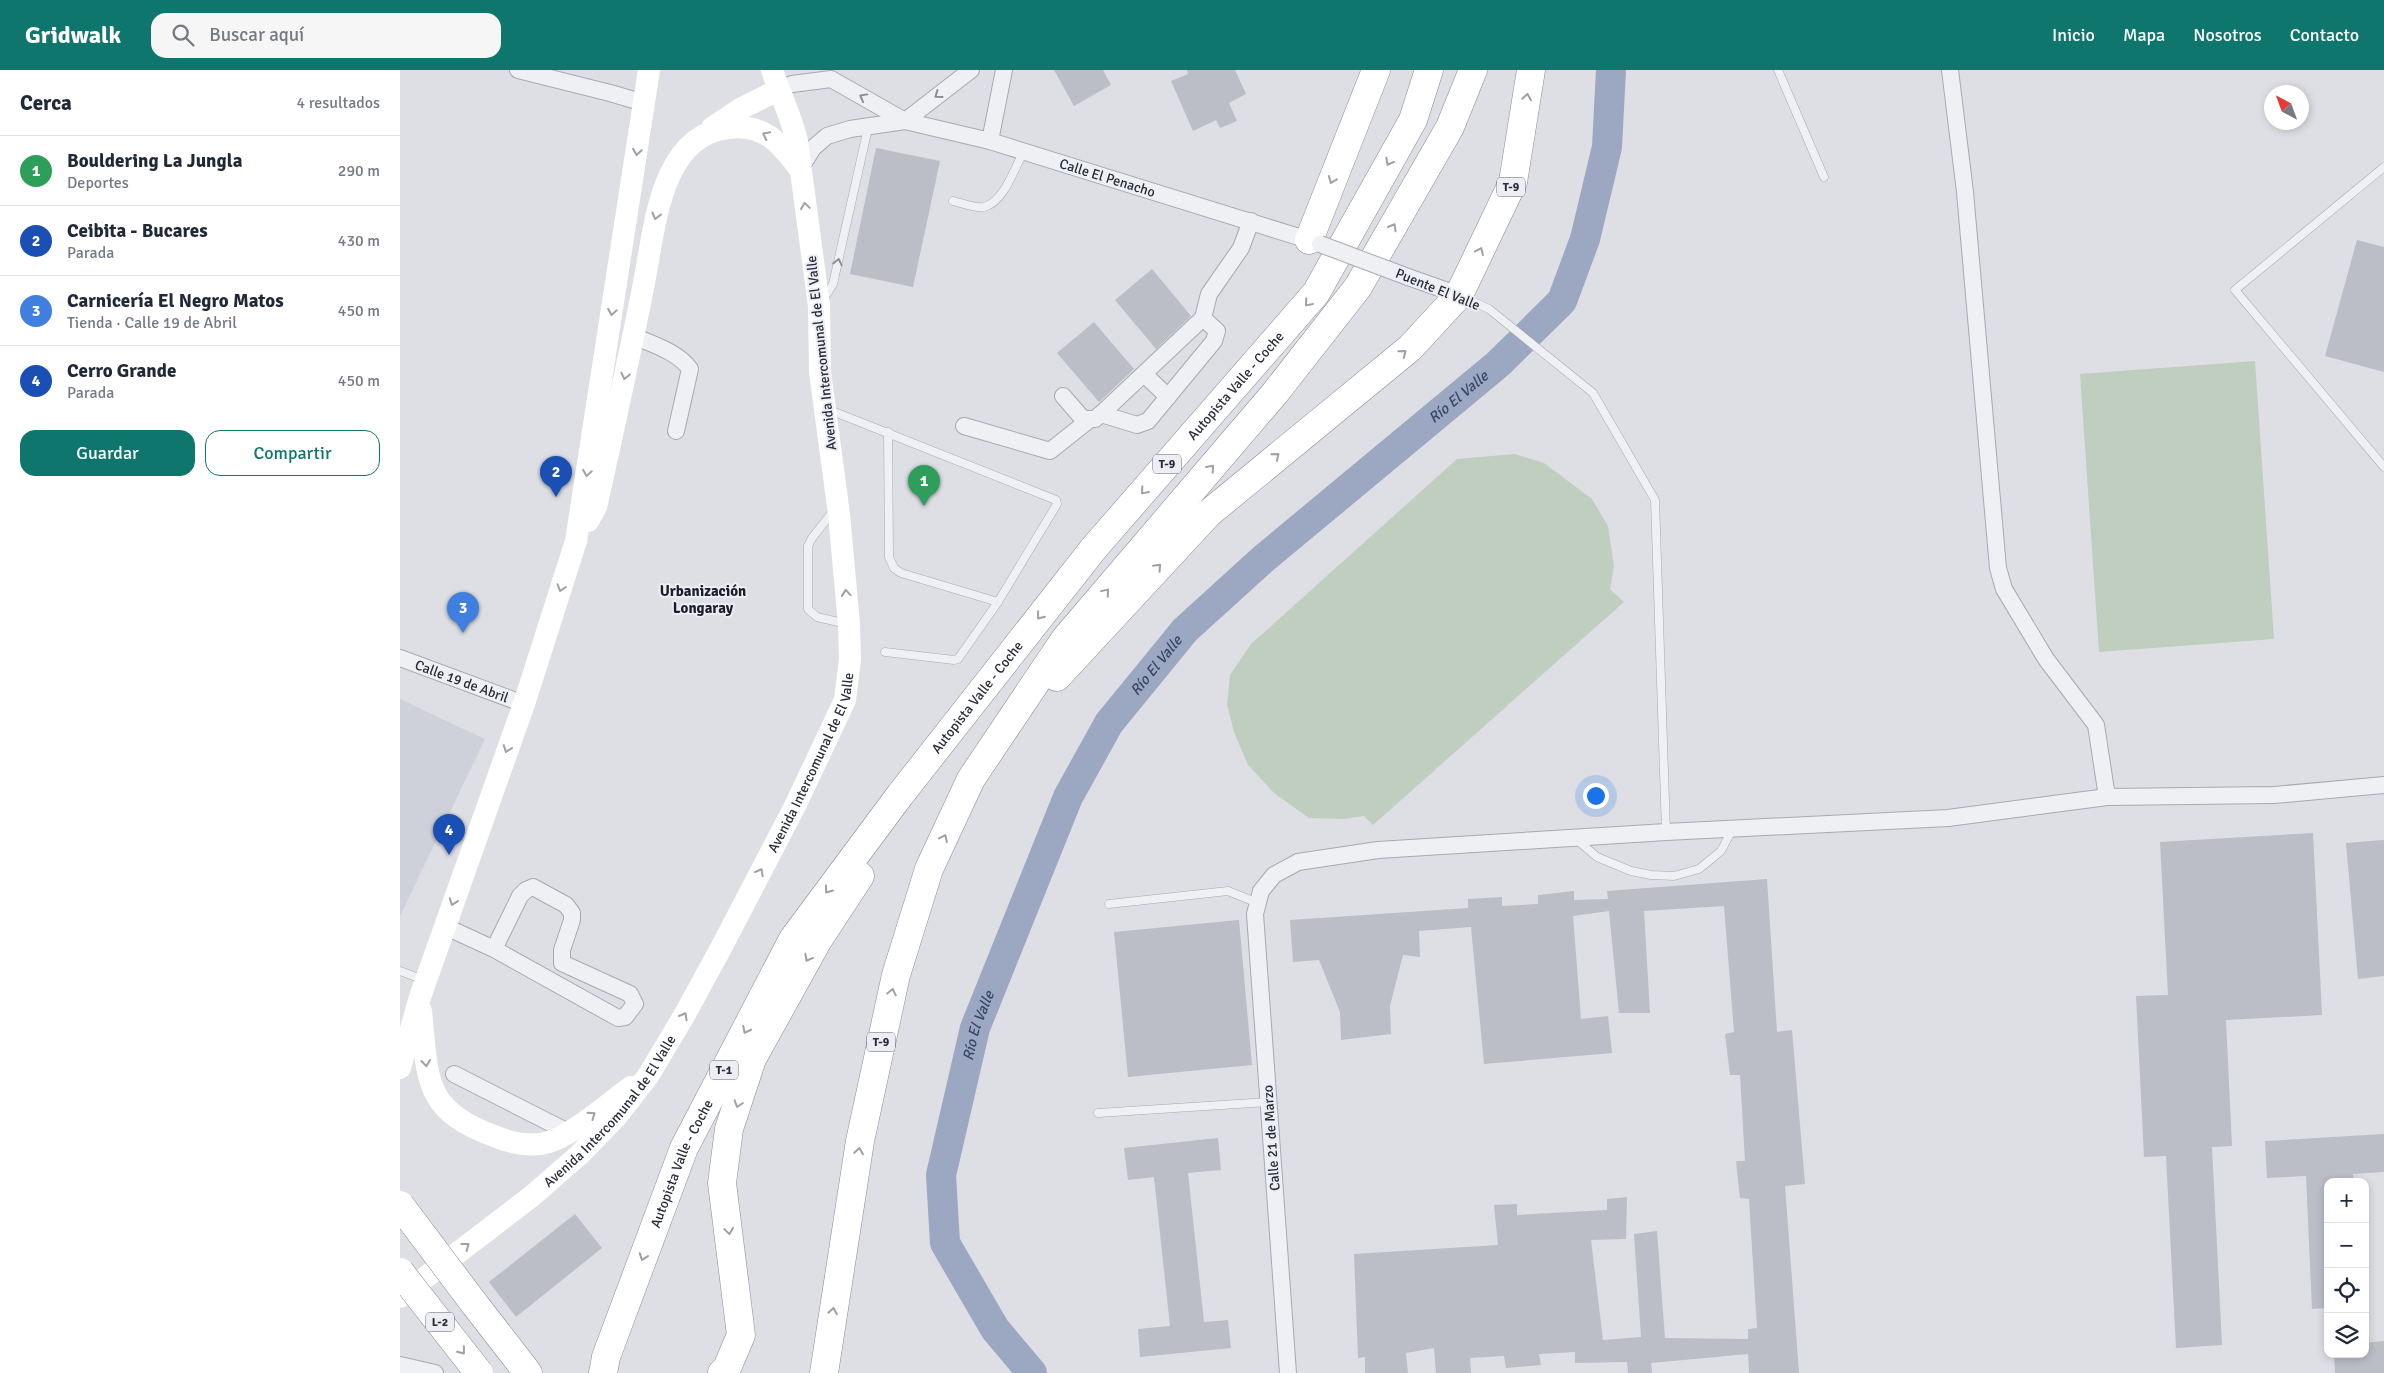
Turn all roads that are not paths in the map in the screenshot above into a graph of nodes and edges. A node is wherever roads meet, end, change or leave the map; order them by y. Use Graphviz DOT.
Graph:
graph roads {
  1 [pos="518,70"];
  2 [pos="649,70"];
  3 [pos="972,70"];
  4 [pos="1004,70"];
  5 [pos="1376,70"];
  6 [pos="1429,70"];
  7 [pos="1473,70"];
  8 [pos="1531,70"];
  9 [pos="1778,70"];
  10 [pos="1950,70"];
  11 [pos="775,80"];
  12 [pos="644,104"];
  13 [pos="905,121"];
  14 [pos="868,128"];
  15 [pos="708,131"];
  16 [pos="990,141"];
  17 [pos="1023,153"];
  18 [pos="2384,167"];
  19 [pos="800,169"];
  20 [pos="1824,177"];
  21 [pos="953,201"];
  22 [pos="1251,221"];
  23 [pos="1315,242"];
  24 [pos="1459,295"];
  25 [pos="818,306"];
  26 [pos="1202,318"];
  27 [pos="633,336"];
  28 [pos="1144,374"];
  29 [pos="1063,396"];
  30 [pos="1168,397"];
  31 [pos="826,408"];
  32 [pos="1095,417"];
  33 [pos="964,426"];
  34 [pos="676,430"];
  35 [pos="888,432"];
  36 [pos="2384,467"];
  37 [pos="838,505"];
  38 [pos="576,541"];
  39 [pos="998,602"];
  40 [pos="849,624"];
  41 [pos="885,652"];
  42 [pos="400,658"];
  43 [pos="524,704"];
  44 [pos="994,743"];
  45 [pos="2384,785"];
  46 [pos="900,795"];
  47 [pos="2107,797"];
  48 [pos="1733,828"];
  49 [pos="1666,832"];
  50 [pos="1574,837"];
  51 [pos="1258,903"];
  52 [pos="1109,904"];
  53 [pos="444,926"];
  54 [pos="494,949"];
  55 [pos="400,971"];
  56 [pos="422,989"];
  57 [pos="400,1065"];
  58 [pos="454,1074"];
  59 [pos="648,1076"];
  60 [pos="1268,1102"];
  61 [pos="1098,1113"];
  62 [pos="568,1132"];
  63 [pos="400,1205"];
  64 [pos="400,1272"];
  65 [pos="400,1297"];
  66 [pos="473,1302"];
  67 [pos="400,1365"];
  68 [pos="435,1373"];
  69 [pos="479,1373"];
  70 [pos="510,1373"];
  71 [pos="528,1373"];
  72 [pos="603,1373"];
  73 [pos="722,1373"];
  74 [pos="824,1373"];
  75 [pos="1288,1373"];
  1 -- 12 [label="street"];
  2 -- 12 [label="main road"];
  3 -- 13 [label="street, one-way"];
  4 -- 16 [label="street"];
  5 -- 23 [label="highway, one-way"];
  6 -- 46 [label="highway, Autopista Valle - Coche / T-9, one-way"];
  44 -- 7 [label="highway, T-9, one-way"];
  24 -- 8 [label="highway, T-9, one-way"];
  9 -- 20 [label="lane"];
  10 -- 47 [label="street"];
  13 -- 11 [label="street, one-way"];
  11 -- 15 [label="main road"];
  11 -- 19 [label="main road, Avenida Intercomunal de El Valle"];
  12 -- 38 [label="main road, one-way"];
  13 -- 14 [label="street"];
  13 -- 16 [label="street, Calle El Penacho"];
  14 -- 19 [label="street"];
  25 -- 14 [label="lane, one-way"];
  19 -- 15 [label="main road, one-way"];
  15 -- 27 [label="main road, one-way"];
  16 -- 17 [label="street, Calle El Penacho"];
  17 -- 21 [label="lane"];
  17 -- 22 [label="street, Calle El Penacho"];
  18 -- 36 [label="lane"];
  25 -- 19 [label="main road, Avenida Intercomunal de El Valle, one-way"];
  22 -- 23 [label="street, Calle El Penacho"];
  22 -- 26 [label="street"];
  23 -- 24 [label="street, Puente El Valle, bridge"];
  44 -- 24 [label="highway, one-way"];
  24 -- 49 [label="lane, Puente El Valle"];
  25 -- 31 [label="main road, Avenida Intercomunal de El Valle"];
  26 -- 28 [label="street"];
  26 -- 30 [label="street"];
  27 -- 34 [label="street"];
  27 -- 38 [label="main road, one-way"];
  28 -- 30 [label="street"];
  28 -- 32 [label="street"];
  29 -- 32 [label="street"];
  30 -- 32 [label="street"];
  31 -- 35 [label="lane"];
  31 -- 37 [label="main road, Avenida Intercomunal de El Valle"];
  32 -- 33 [label="street"];
  35 -- 39 [label="lane"];
  35 -- 39 [label="lane"];
  40 -- 37 [label="main road, Avenida Intercomunal de El Valle, one-way"];
  37 -- 40 [label="lane"];
  38 -- 43 [label="main road, one-way"];
  39 -- 41 [label="lane"];
  59 -- 40 [label="main road, Avenida Intercomunal de El Valle, one-way"];
  42 -- 43 [label="street, Calle 19 de Abril"];
  43 -- 53 [label="main road, one-way"];
  74 -- 44 [label="highway, T-9, one-way"];
  45 -- 47 [label="street"];
  46 -- 72 [label="highway, Autopista Valle - Coche / T-1, one-way"];
  46 -- 73 [label="highway, one-way"];
  47 -- 48 [label="street"];
  48 -- 49 [label="street"];
  48 -- 50 [label="lane"];
  49 -- 50 [label="street"];
  50 -- 51 [label="street"];
  51 -- 52 [label="lane"];
  51 -- 60 [label="street, Calle 21 de Marzo"];
  53 -- 54 [label="street"];
  53 -- 56 [label="main road"];
  54 -- 54 [label="street"];
  55 -- 56 [label="lane"];
  56 -- 57 [label="main road"];
  56 -- 62 [label="main road, one-way"];
  58 -- 62 [label="street"];
  62 -- 59 [label="main road, one-way"];
  65 -- 59 [label="main road, Avenida Intercomunal de El Valle, one-way"];
  60 -- 61 [label="lane"];
  60 -- 75 [label="street, Calle 21 de Marzo"];
  63 -- 66 [label="highway, bridge"];
  64 -- 69 [label="highway, L-2, one-way, bridge"];
  66 -- 70 [label="highway"];
  66 -- 71 [label="highway"];
  67 -- 68 [label="street"];
}
